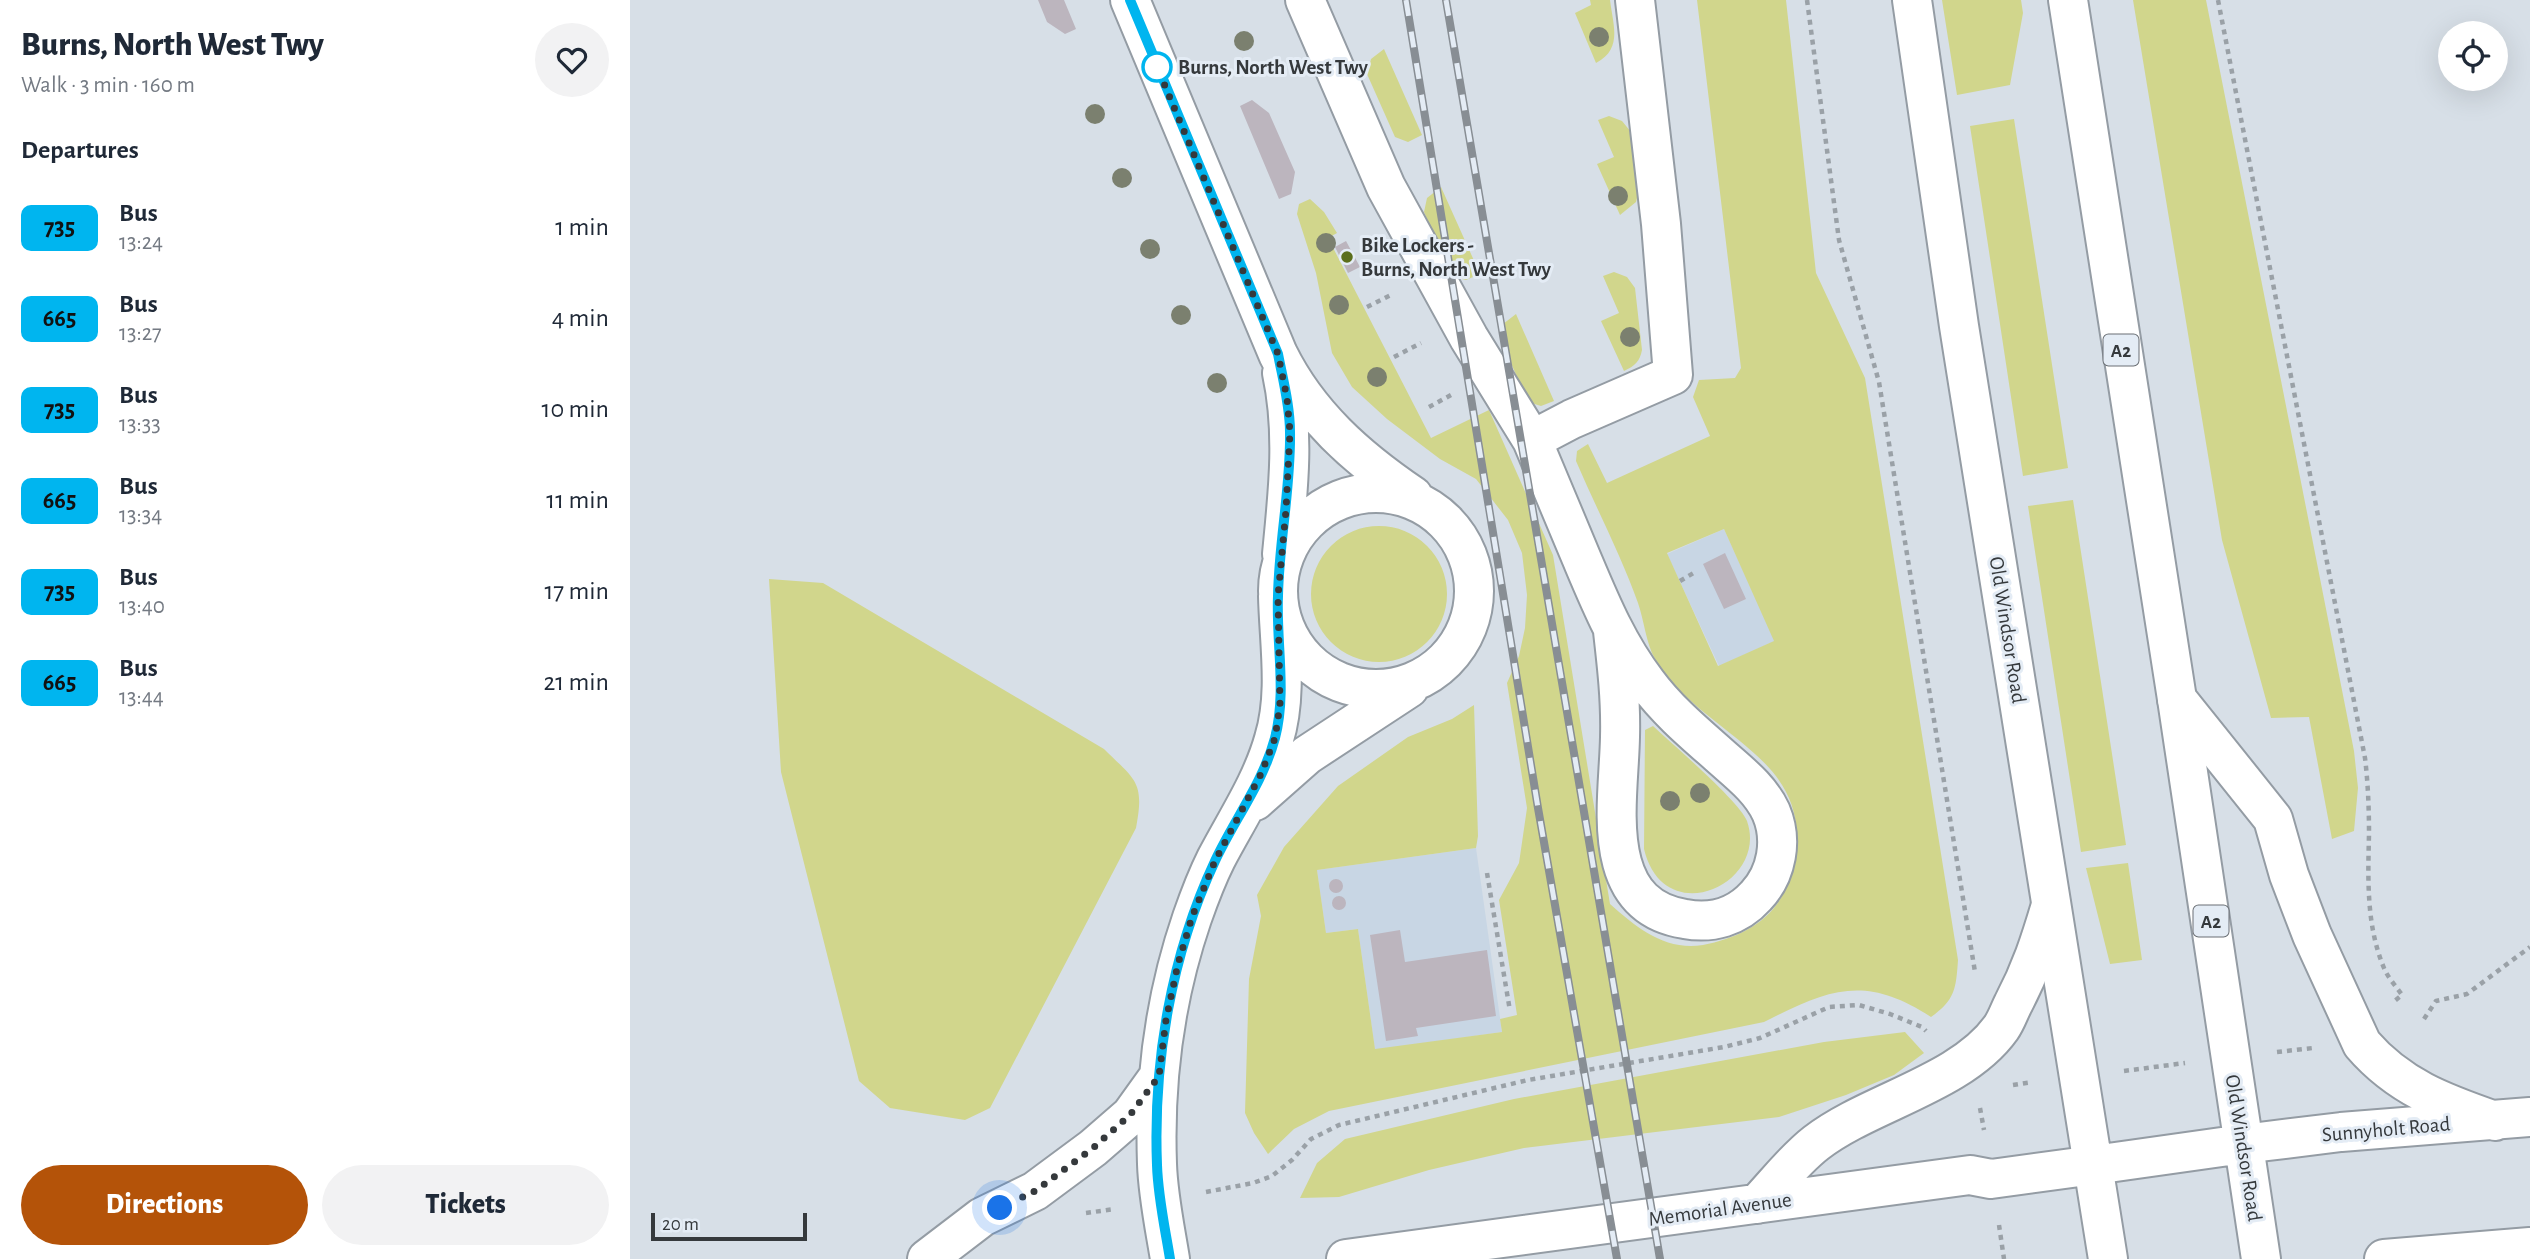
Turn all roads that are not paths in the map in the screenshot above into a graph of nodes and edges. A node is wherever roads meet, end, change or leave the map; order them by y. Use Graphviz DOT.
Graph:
graph roads {
  1 [pos="1130,0"];
  2 [pos="1305,0"];
  3 [pos="1635,0"];
  4 [pos="1912,0"];
  5 [pos="2068,0"];
  6 [pos="1278,354"];
  7 [pos="1532,440"];
  8 [pos="1430,508"];
  9 [pos="1279,583"];
  10 [pos="1613,631"];
  11 [pos="1430,674"];
  12 [pos="2177,699"];
  13 [pos="1241,815"];
  14 [pos="2050,905"];
  15 [pos="1159,1076"];
  16 [pos="2512,1119"];
  17 [pos="2243,1144"];
  18 [pos="2094,1165"];
  19 [pos="1757,1204"];
  20 [pos="2530,1247"];
  21 [pos="927,1259"];
  22 [pos="1170,1259"];
  23 [pos="1346,1259"];
  24 [pos="2109,1259"];
  25 [pos="2261,1259"];
  26 [pos="2384,1259"];
  1 -- 6 [label="main road"];
  2 -- 7 [label="main road"];
  3 -- 7 [label="main road"];
  4 -- 14 [label="main road, Old Windsor Road"];
  5 -- 12 [label="main road, Old Windsor Road / A2"];
  6 -- 8 [label="main road"];
  6 -- 9 [label="main road"];
  7 -- 10 [label="main road"];
  8 -- 9 [label="main road"];
  8 -- 11 [label="main road"];
  9 -- 11 [label="main road"];
  9 -- 13 [label="main road"];
  10 -- 10 [label="main road"];
  11 -- 13 [label="main road"];
  12 -- 16 [label="main road"];
  12 -- 17 [label="main road, Old Windsor Road / A2"];
  13 -- 15 [label="main road"];
  14 -- 18 [label="main road, Old Windsor Road"];
  14 -- 19 [label="main road"];
  15 -- 21 [label="main road"];
  15 -- 22 [label="main road"];
  16 -- 17 [label="main road, Sunnyholt Road"];
  17 -- 18 [label="main road, Sunnyholt Road"];
  17 -- 25 [label="main road, Old Windsor Road / A2"];
  18 -- 19 [label="main road, Memorial Avenue"];
  18 -- 24 [label="main road, Old Windsor Road"];
  19 -- 23 [label="main road, Memorial Avenue"];
  20 -- 26 [label="main road"];
}
